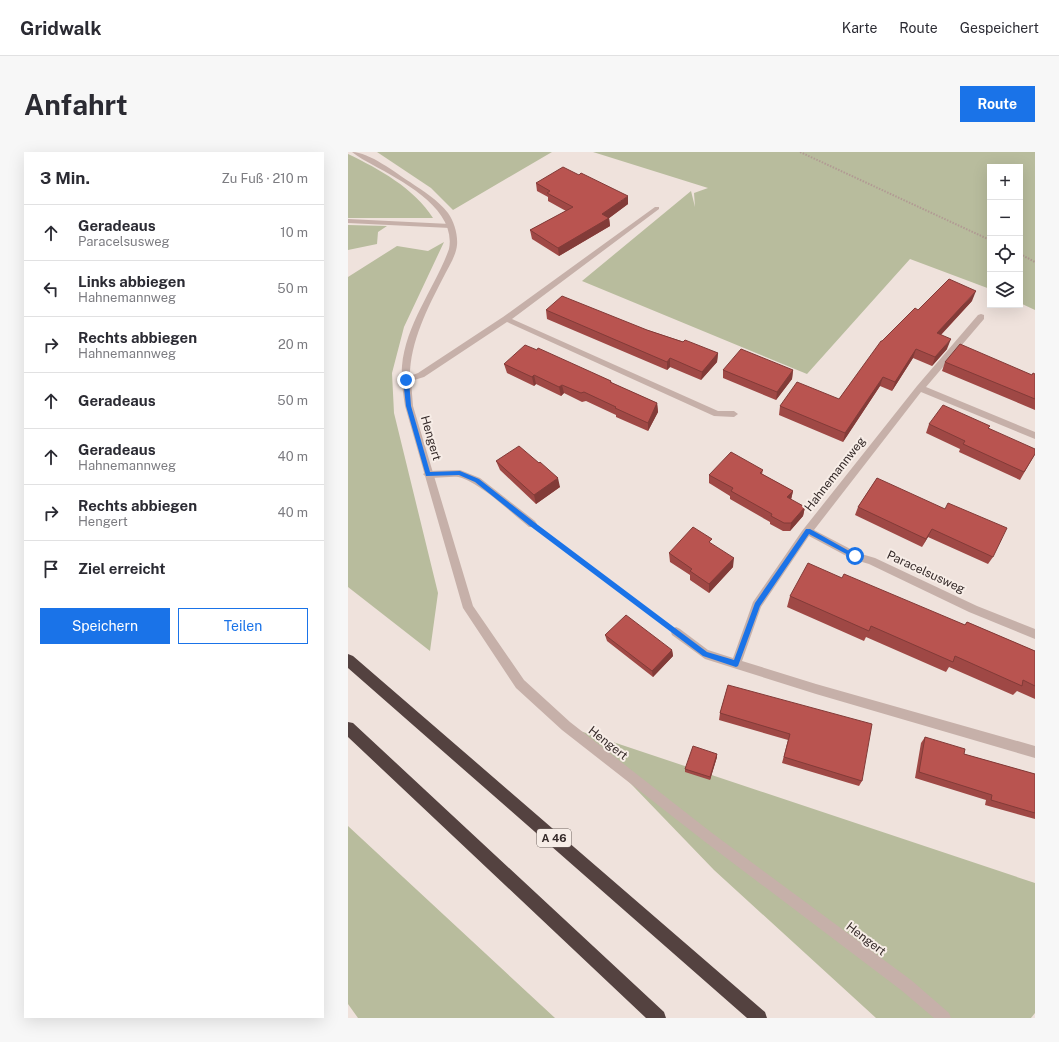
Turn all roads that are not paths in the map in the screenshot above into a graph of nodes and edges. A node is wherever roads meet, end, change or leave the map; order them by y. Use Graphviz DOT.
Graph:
graph roads {
  1 [pos="355,152"];
  2 [pos="657,208"];
  3 [pos="348,221"];
  4 [pos="450,226"];
  5 [pos="981,317"];
  6 [pos="506,319"];
  7 [pos="406,380"];
  8 [pos="920,388"];
  9 [pos="734,414"];
  10 [pos="1035,436"];
  11 [pos="428,474"];
  12 [pos="532,524"];
  13 [pos="808,531"];
  14 [pos="676,632"];
  15 [pos="1035,634"];
  16 [pos="348,660"];
  17 [pos="736,664"];
  18 [pos="348,728"];
  19 [pos="1035,752"];
  20 [pos="658,1018"];
  21 [pos="759,1018"];
  22 [pos="944,1018"];
  1 -- 4 [label="street, Hengert"];
  2 -- 6 [label="street"];
  3 -- 4 [label="street"];
  4 -- 7 [label="street, Hengert"];
  5 -- 8 [label="street, Hahnemannweg"];
  6 -- 7 [label="street"];
  6 -- 9 [label="street"];
  7 -- 11 [label="street, Hengert"];
  8 -- 10 [label="street"];
  8 -- 13 [label="street, Hahnemannweg"];
  11 -- 12 [label="street"];
  11 -- 22 [label="street, Hengert"];
  13 -- 15 [label="street, Paracelsusweg"];
  13 -- 17 [label="street, Hahnemannweg"];
  14 -- 17 [label="street"];
  16 -- 21 [label="highway, A 46"];
  17 -- 19 [label="street"];
  18 -- 20 [label="highway"];
}
